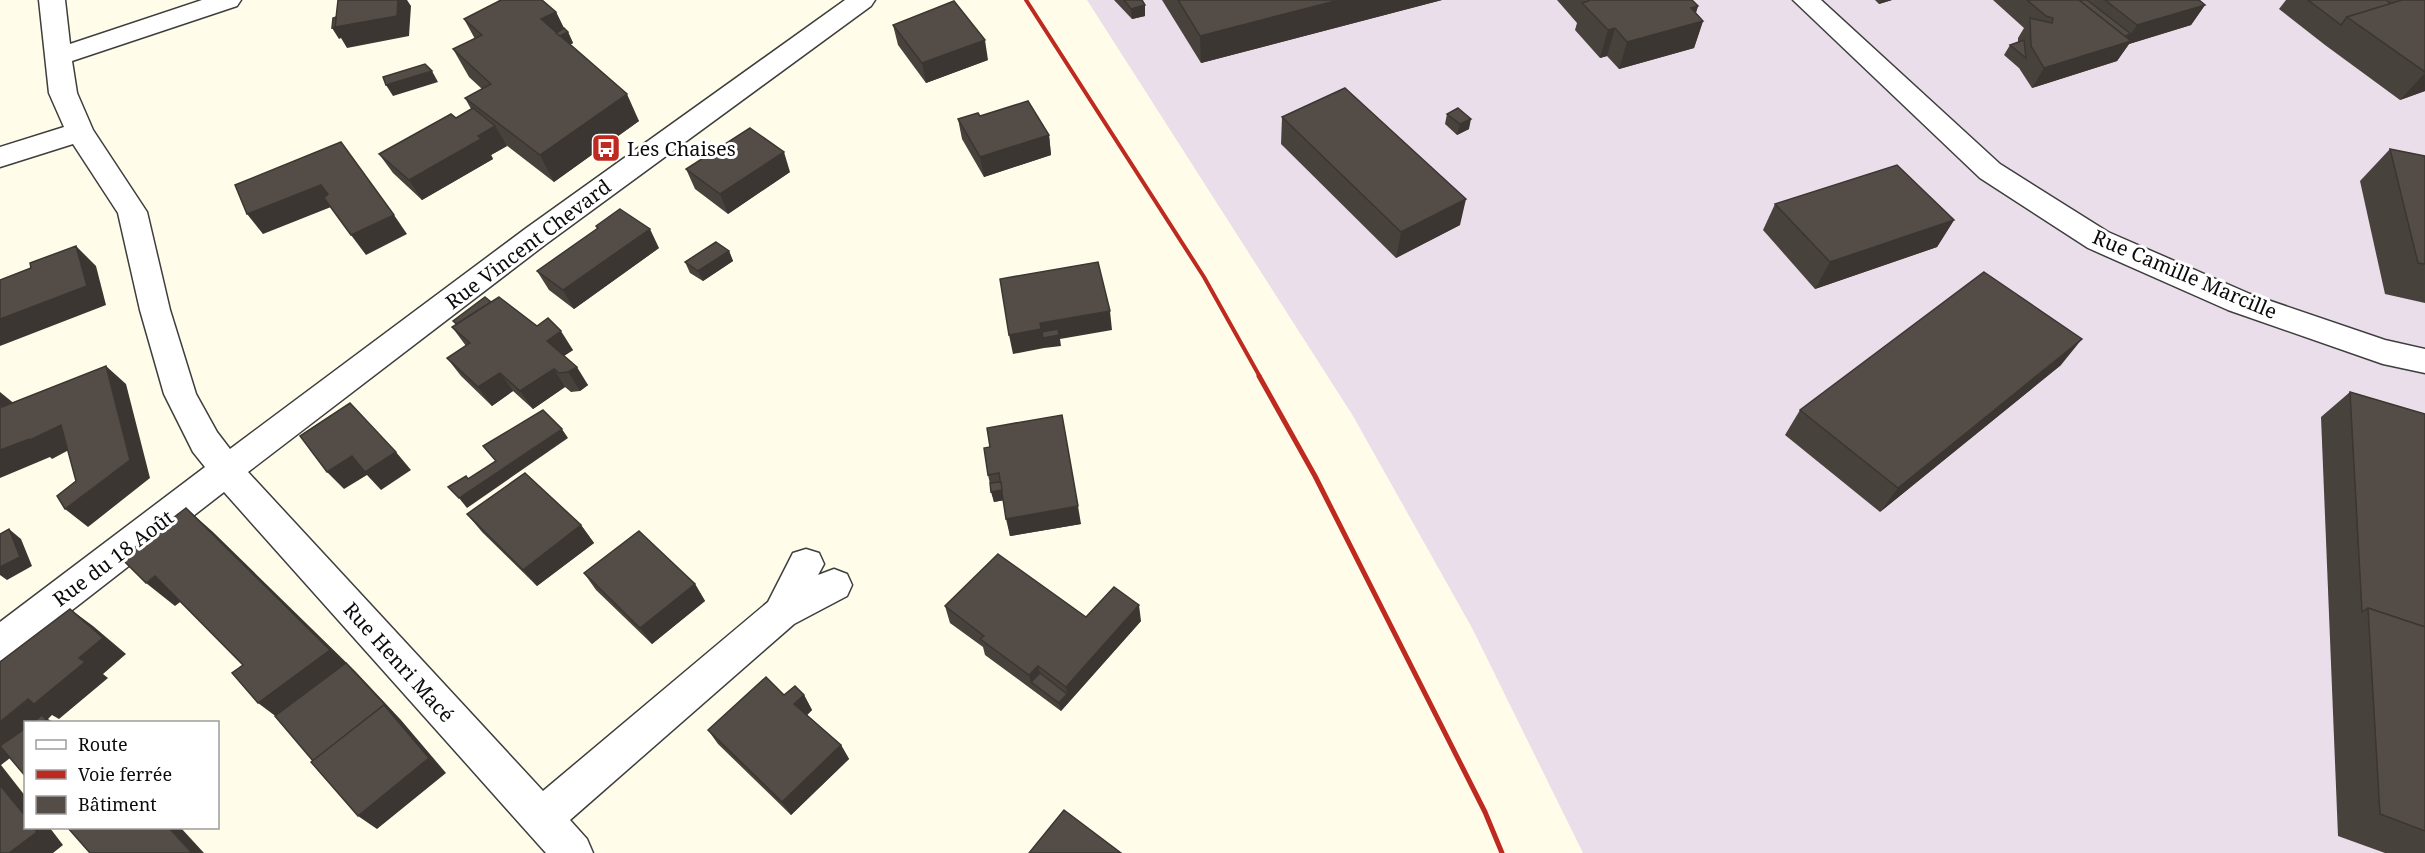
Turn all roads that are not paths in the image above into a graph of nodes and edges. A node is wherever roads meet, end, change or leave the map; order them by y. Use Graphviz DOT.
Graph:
graph roads {
  1 [pos="52,0"];
  2 [pos="228,0"];
  3 [pos="862,0"];
  4 [pos="1806,0"];
  5 [pos="58,57"];
  6 [pos="80,132"];
  7 [pos="0,158"];
  8 [pos="2425,361"];
  9 [pos="226,471"];
  10 [pos="820,574"];
  11 [pos="0,644"];
  12 [pos="541,819"];
  13 [pos="573,853"];
  1 -- 5 [label="street, Rue Henri Macé"];
  2 -- 5 [label="street"];
  3 -- 9 [label="street, Rue Vincent Chevard"];
  4 -- 8 [label="street, Rue Camille Marcille"];
  5 -- 6 [label="street, Rue Henri Macé"];
  6 -- 7 [label="street"];
  6 -- 9 [label="street, Rue Henri Macé"];
  9 -- 11 [label="street, Rue du 18 Août"];
  9 -- 12 [label="street, Rue Henri Macé"];
  10 -- 12 [label="street"];
  12 -- 13 [label="street, Rue Henri Macé"];
}
